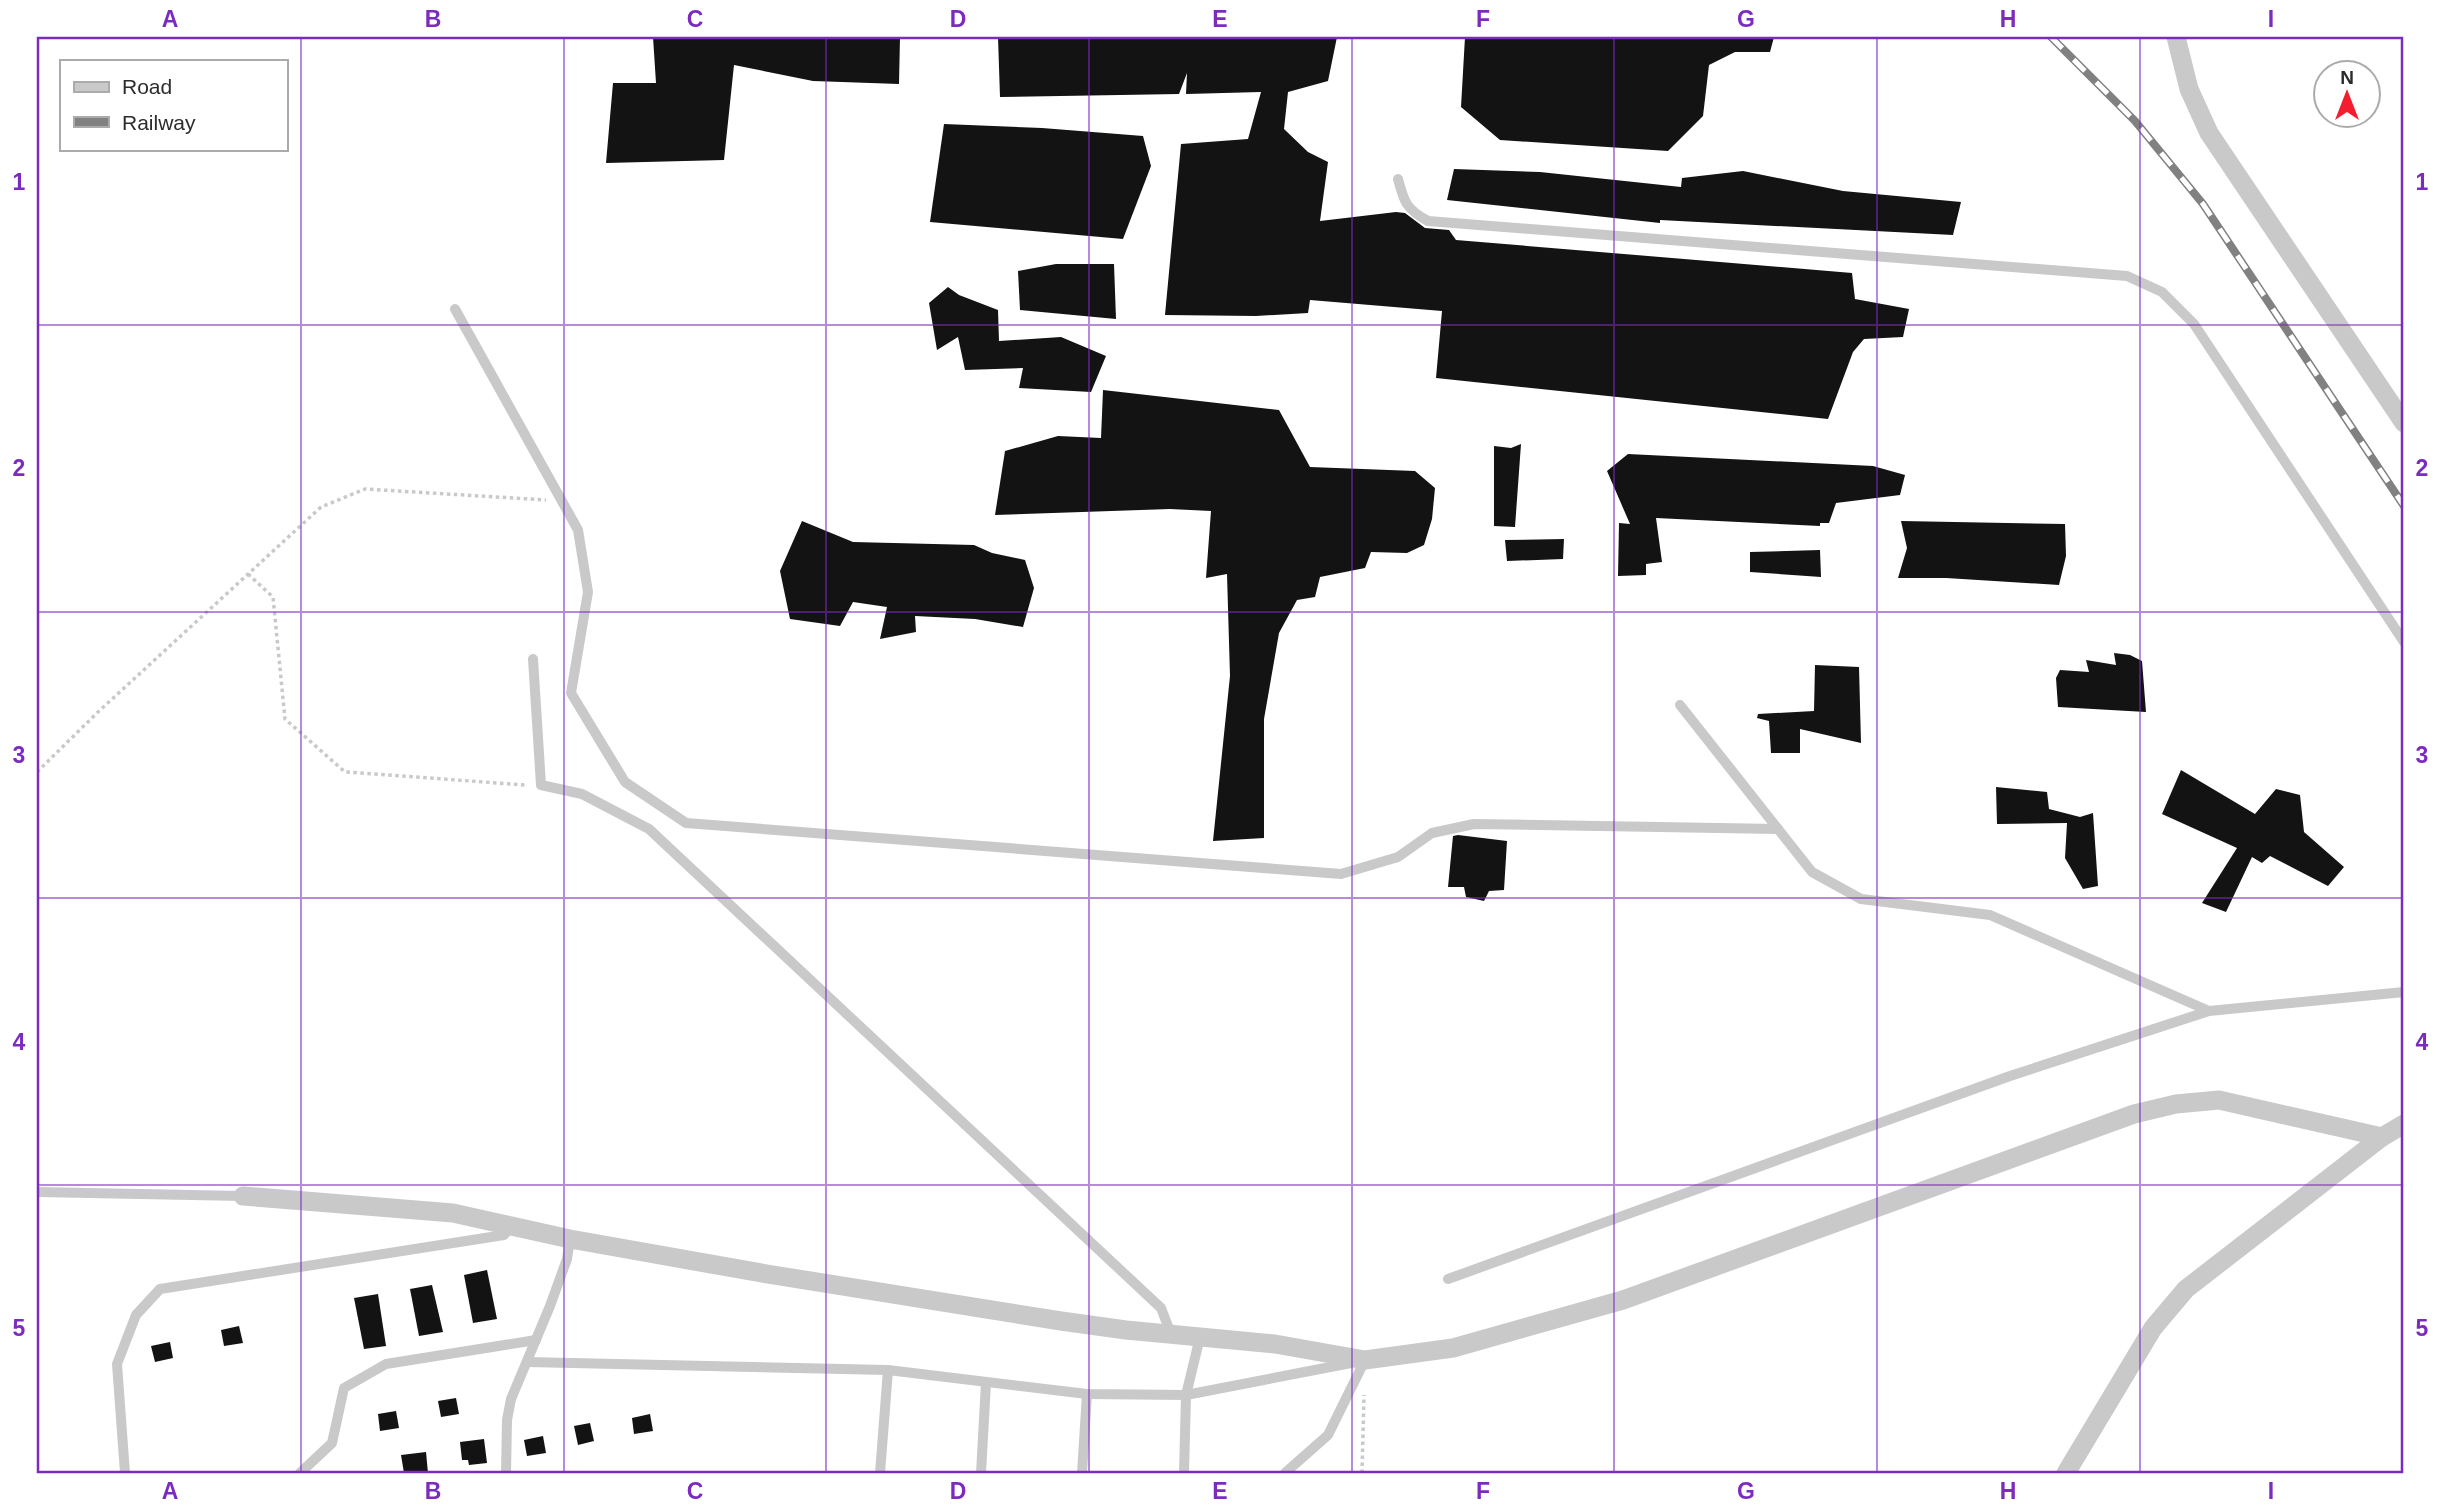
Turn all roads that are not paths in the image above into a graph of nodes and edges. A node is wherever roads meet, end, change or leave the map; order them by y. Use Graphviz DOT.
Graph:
graph roads {
  1 [pos="2176,37"];
  2 [pos="1398,179"];
  3 [pos="456,309"];
  4 [pos="2404,423"];
  5 [pos="2404,642"];
  6 [pos="533,659"];
  7 [pos="1681,705"];
  8 [pos="1778,829"];
  9 [pos="2404,992"];
  10 [pos="2209,1011"];
  11 [pos="2404,1124"];
  12 [pos="2382,1137"];
  13 [pos="37,1192"];
  14 [pos="243,1196"];
  15 [pos="512,1226"];
  16 [pos="570,1239"];
  17 [pos="1448,1279"];
  18 [pos="1171,1334"];
  19 [pos="1200,1337"];
  20 [pos="536,1340"];
  21 [pos="1365,1360"];
  22 [pos="527,1362"];
  23 [pos="888,1370"];
  24 [pos="986,1383"];
  25 [pos="1087,1394"];
  26 [pos="1186,1395"];
  27 [pos="125,1473"];
  28 [pos="300,1473"];
  29 [pos="506,1473"];
  30 [pos="880,1473"];
  31 [pos="981,1473"];
  32 [pos="1082,1473"];
  33 [pos="1184,1473"];
  34 [pos="1285,1473"];
  35 [pos="2066,1473"];
  1 -- 4 [label="street"];
  2 -- 5 [label="lane"];
  3 -- 8 [label="lane"];
  6 -- 18 [label="lane"];
  7 -- 8 [label="lane"];
  8 -- 10 [label="lane"];
  9 -- 10 [label="lane"];
  10 -- 17 [label="lane"];
  11 -- 12 [label="street"];
  12 -- 21 [label="street"];
  12 -- 35 [label="street"];
  13 -- 14 [label="lane"];
  14 -- 15 [label="street"];
  15 -- 16 [label="street"];
  15 -- 27 [label="lane"];
  16 -- 18 [label="street"];
  16 -- 20 [label="lane"];
  18 -- 19 [label="street"];
  19 -- 21 [label="street"];
  19 -- 26 [label="lane"];
  20 -- 22 [label="lane"];
  20 -- 28 [label="lane"];
  21 -- 26 [label="lane"];
  21 -- 34 [label="lane"];
  22 -- 23 [label="lane"];
  22 -- 29 [label="lane"];
  23 -- 24 [label="lane"];
  23 -- 30 [label="lane"];
  24 -- 25 [label="lane"];
  24 -- 31 [label="lane"];
  25 -- 26 [label="lane"];
  25 -- 32 [label="lane"];
  26 -- 33 [label="lane"];
}
